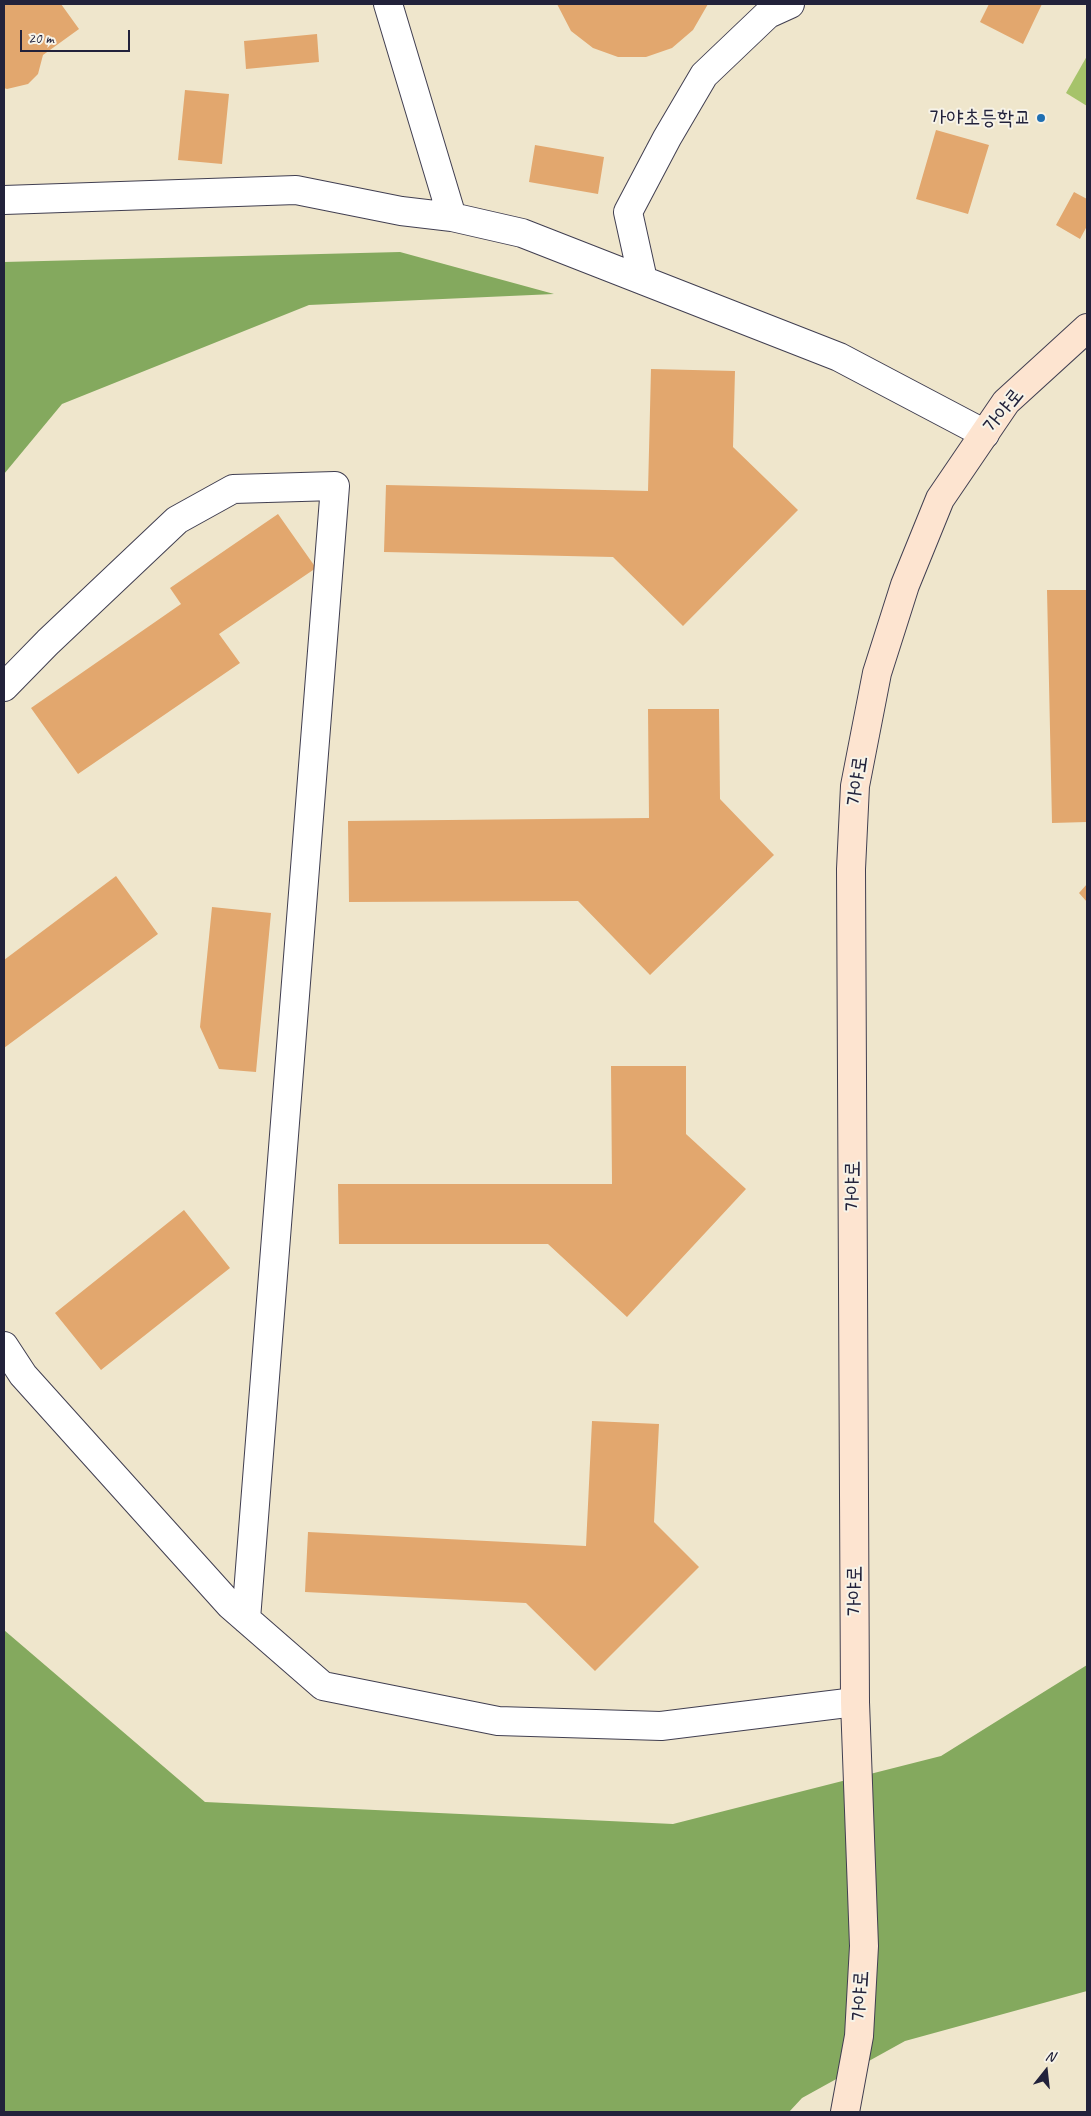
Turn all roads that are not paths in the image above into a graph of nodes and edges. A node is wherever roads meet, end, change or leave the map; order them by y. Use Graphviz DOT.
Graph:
graph roads {
  1 [pos="388,4"];
  2 [pos="790,4"];
  3 [pos="4,200"];
  4 [pos="452,216"];
  5 [pos="643,280"];
  6 [pos="1087,328"];
  7 [pos="985,434"];
  8 [pos="4,687"];
  9 [pos="4,1346"];
  10 [pos="246,1620"];
  11 [pos="855,1702"];
  12 [pos="845,2112"];
  1 -- 4 [label="street"];
  2 -- 5 [label="street"];
  3 -- 4 [label="street"];
  4 -- 5 [label="street"];
  5 -- 7 [label="street"];
  6 -- 7 [label="street, 가야로"];
  7 -- 11 [label="street, 가야로"];
  8 -- 10 [label="street"];
  9 -- 10 [label="street"];
  10 -- 11 [label="street"];
  11 -- 12 [label="street, 가야로"];
}
